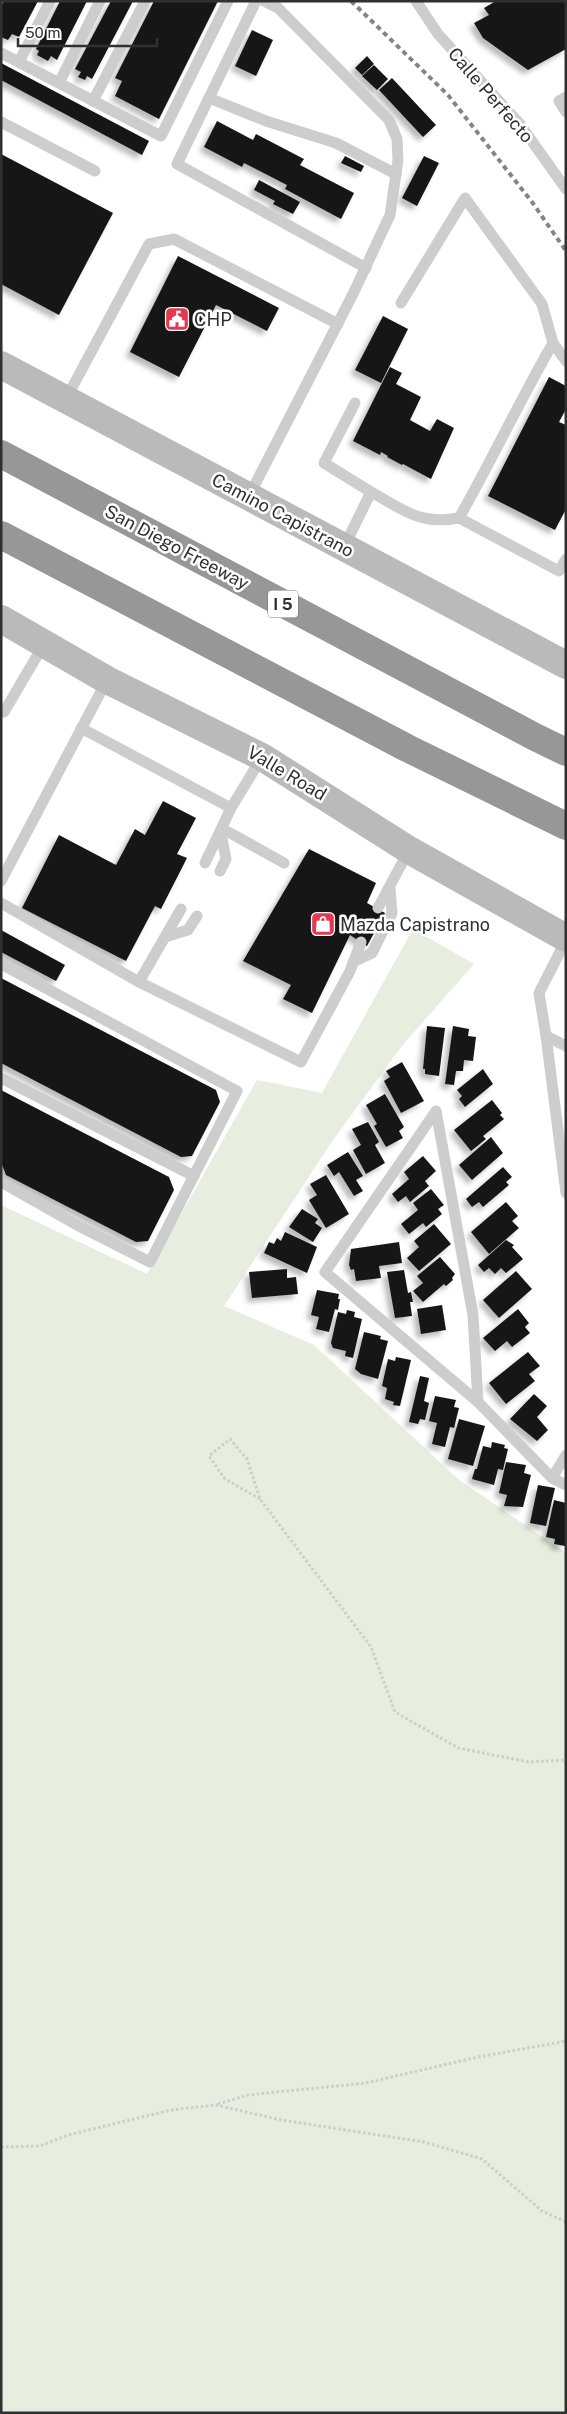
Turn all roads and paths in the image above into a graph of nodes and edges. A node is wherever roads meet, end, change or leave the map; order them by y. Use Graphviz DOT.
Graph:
graph roads {
  1 [pos="50,1"];
  2 [pos="100,1"];
  3 [pos="145,1"];
  4 [pos="228,1"];
  5 [pos="256,1"];
  6 [pos="264,1"];
  7 [pos="416,1"];
  8 [pos="1,53"];
  9 [pos="19,62"];
  10 [pos="59,83"];
  11 [pos="566,97"];
  12 [pos="209,98"];
  13 [pos="93,101"];
  14 [pos="566,112"];
  15 [pos="1,122"];
  16 [pos="95,171"];
  17 [pos="396,174"];
  18 [pos="566,188"];
  19 [pos="366,268"];
  20 [pos="401,303"];
  21 [pos="338,324"];
  22 [pos="553,343"];
  23 [pos="566,361"];
  24 [pos="1,365"];
  25 [pos="66,399"];
  26 [pos="355,403"];
  27 [pos="1,454"];
  28 [pos="371,492"];
  29 [pos="248,498"];
  30 [pos="459,518"];
  31 [pos="1,535"];
  32 [pos="344,547"];
  33 [pos="566,559"];
  34 [pos="1,619"];
  35 [pos="44,644"];
  36 [pos="566,665"];
  37 [pos="106,680"];
  38 [pos="2,713"];
  39 [pos="81,728"];
  40 [pos="566,752"];
  41 [pos="262,757"];
  42 [pos="232,808"];
  43 [pos="566,826"];
  44 [pos="222,832"];
  45 [pos="409,850"];
  46 [pos="205,863"];
  47 [pos="284,863"];
  48 [pos="220,871"];
  49 [pos="1,881"];
  50 [pos="390,889"];
  51 [pos="1,902"];
  52 [pos="378,908"];
  53 [pos="181,909"];
  54 [pos="197,916"];
  55 [pos="165,938"];
  56 [pos="566,939"];
  57 [pos="360,942"];
  58 [pos="353,962"];
  59 [pos="1,964"];
  60 [pos="140,982"];
  61 [pos="546,1036"];
  62 [pos="566,1046"];
  63 [pos="1,1078"];
  64 [pos="194,1176"];
  65 [pos="1,1182"];
  66 [pos="566,1193"];
  67 [pos="478,1402"];
  68 [pos="566,1455"];
  69 [pos="552,1478"];
  70 [pos="566,1485"];
  71 [pos="260,1500"];
  72 [pos="566,1760"];
  73 [pos="566,2041"];
  74 [pos="216,2105"];
  75 [pos="1,2147"];
  76 [pos="566,2222"];
  1 -- 9 [label="lane"];
  2 -- 10 [label="lane"];
  3 -- 13 [label="lane"];
  4 -- 13 [label="lane"];
  5 -- 12 [label="lane"];
  6 -- 17 [label="lane"];
  7 -- 18 [label="lane, Calle Perfecto"];
  8 -- 9 [label="lane"];
  9 -- 10 [label="lane"];
  10 -- 13 [label="lane"];
  11 -- 14 [label="lane"];
  12 -- 17 [label="lane"];
  12 -- 19 [label="lane"];
  15 -- 16 [label="lane"];
  17 -- 19 [label="lane"];
  19 -- 21 [label="lane"];
  20 -- 22 [label="lane"];
  21 -- 25 [label="lane"];
  21 -- 29 [label="lane"];
  22 -- 23 [label="lane"];
  22 -- 30 [label="lane"];
  24 -- 25 [label="street, Camino Capistrano"];
  25 -- 29 [label="street, Camino Capistrano"];
  26 -- 28 [label="lane"];
  27 -- 40 [label="highway, San Diego Freeway / I 5"];
  28 -- 30 [label="lane"];
  28 -- 32 [label="lane"];
  29 -- 32 [label="street, Camino Capistrano"];
  30 -- 33 [label="lane"];
  31 -- 43 [label="highway"];
  32 -- 36 [label="street, Camino Capistrano"];
  34 -- 35 [label="street, Valle Road"];
  35 -- 37 [label="street, Valle Road"];
  35 -- 38 [label="lane"];
  37 -- 39 [label="lane"];
  37 -- 41 [label="street, Valle Road"];
  39 -- 42 [label="lane"];
  39 -- 49 [label="lane"];
  41 -- 42 [label="lane"];
  41 -- 45 [label="street, Valle Road"];
  42 -- 44 [label="lane"];
  44 -- 46 [label="lane"];
  44 -- 47 [label="lane"];
  44 -- 48 [label="lane"];
  45 -- 50 [label="lane"];
  45 -- 56 [label="street, Valle Road"];
  50 -- 52 [label="lane"];
  50 -- 58 [label="lane"];
  51 -- 60 [label="lane"];
  53 -- 55 [label="lane"];
  54 -- 55 [label="lane"];
  55 -- 60 [label="lane"];
  56 -- 61 [label="lane"];
  57 -- 58 [label="lane"];
  58 -- 60 [label="lane"];
  59 -- 64 [label="lane"];
  61 -- 62 [label="lane"];
  61 -- 66 [label="lane"];
  63 -- 64 [label="lane"];
  64 -- 65 [label="lane"];
  67 -- 67 [label="lane"];
  67 -- 69 [label="lane"];
  68 -- 69 [label="lane"];
  69 -- 70 [label="lane"];
  71 -- 71 [label="path"];
  71 -- 72 [label="path"];
  73 -- 74 [label="path"];
  74 -- 75 [label="path"];
  74 -- 76 [label="path"];
}
